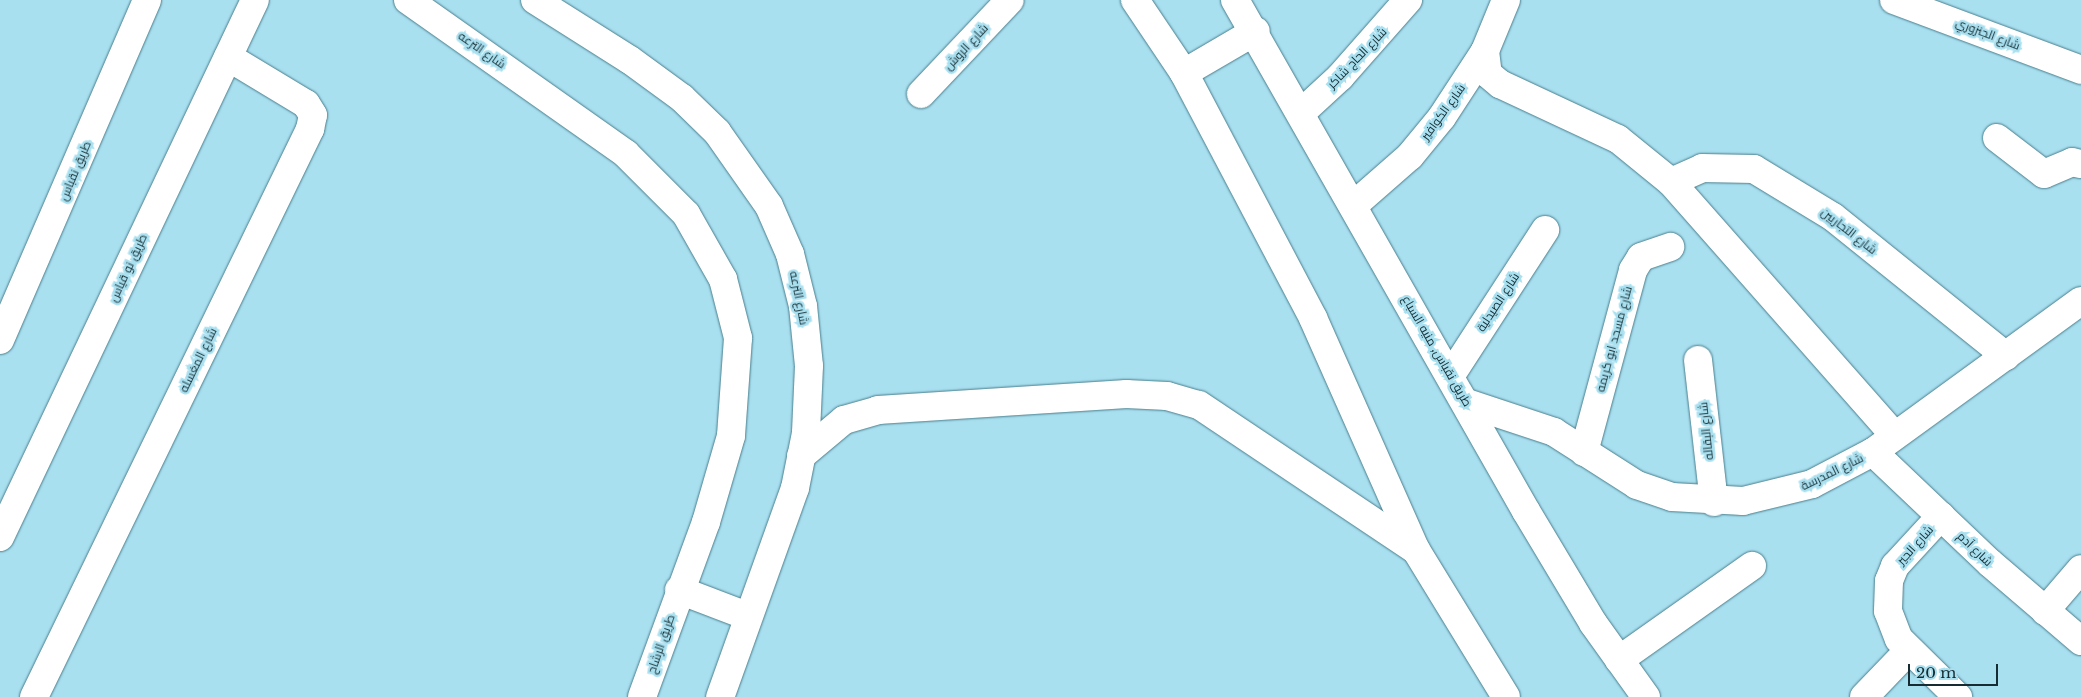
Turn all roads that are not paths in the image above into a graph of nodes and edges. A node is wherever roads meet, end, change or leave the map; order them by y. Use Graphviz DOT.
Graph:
graph roads {
  1 [pos="147,0"];
  2 [pos="255,0"];
  3 [pos="408,0"];
  4 [pos="535,0"];
  5 [pos="1010,0"];
  6 [pos="1135,0"];
  7 [pos="1235,0"];
  8 [pos="1408,0"];
  9 [pos="1506,0"];
  10 [pos="1894,0"];
  11 [pos="1256,31"];
  12 [pos="1485,51"];
  13 [pos="228,57"];
  14 [pos="2081,70"];
  15 [pos="1184,73"];
  16 [pos="921,94"];
  17 [pos="1302,112"];
  18 [pos="1997,138"];
  19 [pos="2081,164"];
  20 [pos="1670,182"];
  21 [pos="1354,205"];
  22 [pos="1545,230"];
  23 [pos="1670,247"];
  24 [pos="2081,300"];
  25 [pos="0,340"];
  26 [pos="2006,356"];
  27 [pos="1698,360"];
  28 [pos="1451,374"];
  29 [pos="1467,403"];
  30 [pos="1884,443"];
  31 [pos="1584,452"];
  32 [pos="801,456"];
  33 [pos="1714,502"];
  34 [pos="1941,516"];
  35 [pos="0,537"];
  36 [pos="1416,550"];
  37 [pos="1752,566"];
  38 [pos="2081,569"];
  39 [pos="688,594"];
  40 [pos="2045,611"];
  41 [pos="737,612"];
  42 [pos="2081,641"];
  43 [pos="1909,650"];
  44 [pos="1619,660"];
  45 [pos="34,697"];
  46 [pos="642,697"];
  47 [pos="720,697"];
  48 [pos="1506,697"];
  49 [pos="1646,697"];
  50 [pos="1864,697"];
  51 [pos="1958,697"];
  1 -- 25 [label="street, طريق نقباس"];
  2 -- 13 [label="street, طريق نو قياس"];
  3 -- 39 [label="street, شارع الترعه"];
  4 -- 32 [label="street, شارع الترعه"];
  5 -- 16 [label="street, شارع الروش"];
  6 -- 15 [label="street"];
  7 -- 11 [label="street, طريق نقباس, منيه السباع"];
  8 -- 17 [label="street, شارع الحاج شاكر"];
  9 -- 12 [label="street, شارع الكوافير"];
  10 -- 14 [label="street, شارع الجنزوري"];
  11 -- 15 [label="street"];
  11 -- 17 [label="street, طريق نقباس, منيه السباع"];
  12 -- 20 [label="street, شارع آدم"];
  12 -- 21 [label="street, شارع الكوافير"];
  13 -- 35 [label="street, طريق نو قياس"];
  13 -- 45 [label="street, شارع المغسله"];
  15 -- 36 [label="street"];
  17 -- 21 [label="street, طريق نقباس, منيه السباع"];
  18 -- 19 [label="street"];
  20 -- 26 [label="street, شارع التجاريين"];
  20 -- 30 [label="street, شارع آدم"];
  21 -- 28 [label="street, طريق نقباس, منيه السباع"];
  22 -- 28 [label="street, شارع الصيدلية"];
  23 -- 31 [label="street, شارع مسجد ابو كريمه"];
  24 -- 26 [label="street, شارع المدرسة"];
  26 -- 30 [label="street, شارع المدرسة"];
  27 -- 33 [label="street, شارع البقاله"];
  28 -- 29 [label="street, طريق نقباس, منيه السباع"];
  29 -- 31 [label="street, شارع المدرسة"];
  29 -- 44 [label="street, طريق نقباس, منيه السباع"];
  30 -- 33 [label="street, شارع المدرسة"];
  30 -- 34 [label="street, شارع آدم"];
  31 -- 33 [label="street, شارع المدرسة"];
  32 -- 36 [label="street"];
  32 -- 41 [label="street, شارع الترعه"];
  34 -- 40 [label="street, شارع آدم"];
  34 -- 43 [label="street, شارع الجير"];
  36 -- 48 [label="street"];
  37 -- 44 [label="street"];
  38 -- 40 [label="street"];
  39 -- 41 [label="street"];
  39 -- 46 [label="street, طريق الرشاح"];
  40 -- 42 [label="street, شارع آدم"];
  41 -- 47 [label="street, شارع الترعه"];
  43 -- 50 [label="street"];
  43 -- 51 [label="street, شارع الجير"];
  44 -- 49 [label="street, طريق نقباس, منيه السباع"];
}
